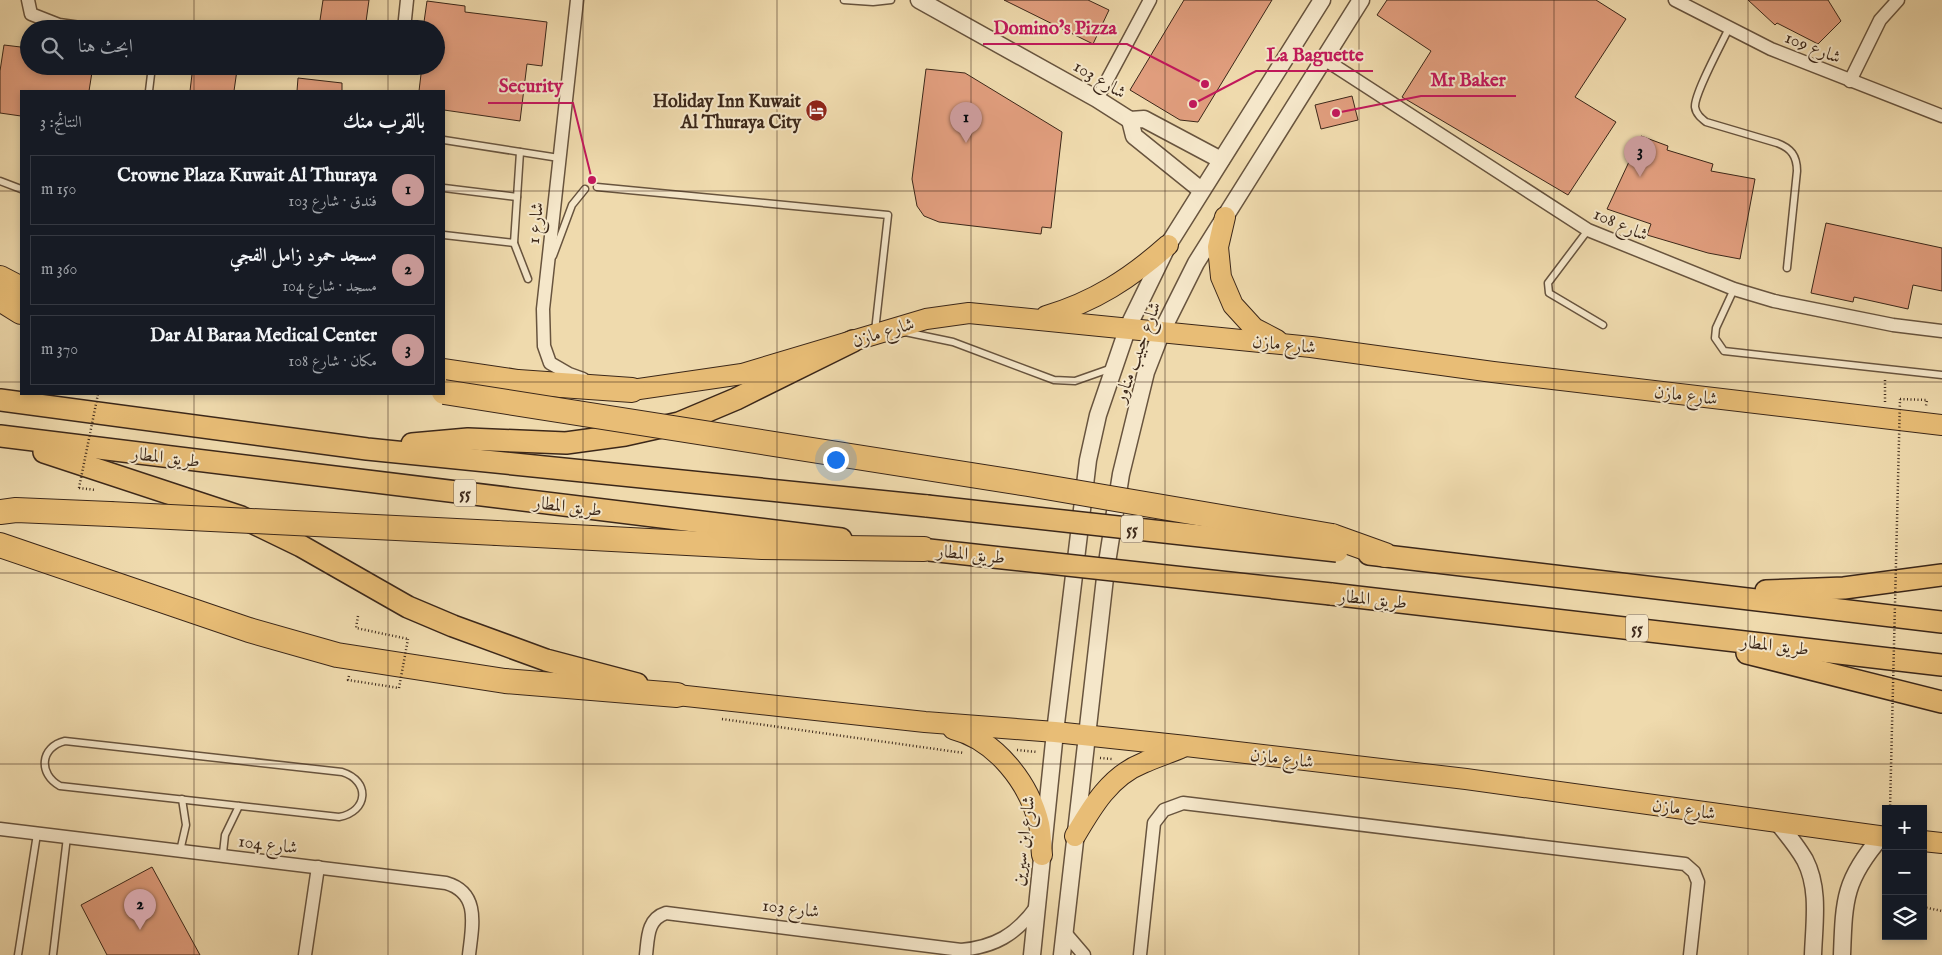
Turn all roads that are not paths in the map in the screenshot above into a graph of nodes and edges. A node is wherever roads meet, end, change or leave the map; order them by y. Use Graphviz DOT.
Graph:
graph roads {
  1 [pos="28,0"];
  2 [pos="407,0"];
  3 [pos="577,0"];
  4 [pos="844,0"];
  5 [pos="891,0"];
  6 [pos="919,0"];
  7 [pos="1150,0"];
  8 [pos="1322,0"];
  9 [pos="1361,0"];
  10 [pos="1675,0"];
  11 [pos="1898,0"];
  12 [pos="46,20"];
  13 [pos="405,20"];
  14 [pos="1729,28"];
  15 [pos="1324,59"];
  16 [pos="151,75"];
  17 [pos="1850,81"];
  18 [pos="149,90"];
  19 [pos="1097,99"];
  20 [pos="1942,116"];
  21 [pos="1130,120"];
  22 [pos="445,140"];
  23 [pos="520,152"];
  24 [pos="560,158"];
  25 [pos="1220,160"];
  26 [pos="0,181"];
  27 [pos="597,187"];
  28 [pos="445,188"];
  29 [pos="20,189"];
  30 [pos="585,189"];
  31 [pos="1201,190"];
  32 [pos="517,197"];
  33 [pos="1225,217"];
  34 [pos="1588,230"];
  35 [pos="445,235"];
  36 [pos="514,243"];
  37 [pos="1168,245"];
  38 [pos="1787,268"];
  39 [pos="547,271"];
  40 [pos="0,278"];
  41 [pos="528,279"];
  42 [pos="20,288"];
  43 [pos="1734,289"];
  44 [pos="0,300"];
  45 [pos="20,311"];
  46 [pos="1033,319"];
  47 [pos="1603,325"];
  48 [pos="1128,327"];
  49 [pos="1162,331"];
  50 [pos="1942,331"];
  51 [pos="882,332"];
  52 [pos="853,341"];
  53 [pos="1311,347"];
  54 [pos="1113,367"];
  55 [pos="445,370"];
  56 [pos="1942,375"];
  57 [pos="632,390"];
  58 [pos="445,392"];
  59 [pos="0,400"];
  60 [pos="1942,425"];
  61 [pos="0,436"];
  62 [pos="0,440"];
  63 [pos="367,449"];
  64 [pos="0,512"];
  65 [pos="1334,544"];
  66 [pos="0,545"];
  67 [pos="927,550"];
  68 [pos="1385,555"];
  69 [pos="1942,575"];
  70 [pos="1702,594"];
  71 [pos="1942,622"];
  72 [pos="1645,629"];
  73 [pos="1942,665"];
  74 [pos="677,695"];
  75 [pos="1942,702"];
  76 [pos="925,722"];
  77 [pos="1055,732"];
  78 [pos="1087,736"];
  79 [pos="1186,746"];
  80 [pos="182,800"];
  81 [pos="239,806"];
  82 [pos="1777,822"];
  83 [pos="0,829"];
  84 [pos="37,834"];
  85 [pos="1075,836"];
  86 [pos="67,837"];
  87 [pos="1882,837"];
  88 [pos="1882,838"];
  89 [pos="1927,841"];
  90 [pos="1942,843"];
  91 [pos="180,851"];
  92 [pos="1042,855"];
  93 [pos="226,856"];
  94 [pos="318,867"];
  95 [pos="1036,907"];
  96 [pos="1066,934"];
  97 [pos="975,952"];
  98 [pos="18,955"];
  99 [pos="52,955"];
  100 [pos="305,955"];
  101 [pos="469,955"];
  102 [pos="646,955"];
  103 [pos="1032,955"];
  104 [pos="1062,955"];
  105 [pos="1084,955"];
  106 [pos="1140,955"];
  107 [pos="1690,955"];
  108 [pos="1813,955"];
  109 [pos="1842,955"];
  1 -- 12 [label="street"];
  2 -- 13 [label="street"];
  3 -- 24 [label="street, شارع 1"];
  4 -- 5 [label="lane"];
  6 -- 19 [label="street, شارع 103"];
  7 -- 19 [label="street"];
  8 -- 25 [label="street, شارع حبيب مناور"];
  9 -- 15 [label="street, شارع حبيب مناور"];
  10 -- 14 [label="street, شارع 109"];
  11 -- 17 [label="street"];
  14 -- 17 [label="street, شارع 109"];
  14 -- 38 [label="lane"];
  15 -- 33 [label="street, شارع حبيب مناور"];
  15 -- 34 [label="street, شارع 108"];
  16 -- 18 [label="lane"];
  17 -- 20 [label="street, شارع 109"];
  19 -- 21 [label="street, شارع 103"];
  21 -- 25 [label="street, شارع 103"];
  21 -- 31 [label="street, شارع 103"];
  22 -- 23 [label="lane"];
  23 -- 24 [label="lane"];
  23 -- 32 [label="lane"];
  24 -- 39 [label="street, شارع 1"];
  25 -- 31 [label="street, شارع حبيب مناور"];
  26 -- 29 [label="lane"];
  27 -- 51 [label="lane"];
  28 -- 32 [label="lane"];
  30 -- 39 [label="lane"];
  31 -- 37 [label="street, شارع حبيب مناور"];
  32 -- 36 [label="lane"];
  33 -- 49 [label="street, شارع حبيب مناور"];
  33 -- 53 [label="main road"];
  34 -- 43 [label="street, شارع 108"];
  34 -- 47 [label="lane"];
  35 -- 36 [label="lane"];
  36 -- 41 [label="lane"];
  37 -- 46 [label="main road"];
  37 -- 48 [label="street, شارع حبيب مناور"];
  39 -- 57 [label="street, شارع 1"];
  40 -- 42 [label="highway"];
  43 -- 50 [label="street, شارع 108"];
  43 -- 56 [label="lane"];
  44 -- 45 [label="highway"];
  46 -- 48 [label="main road, شارع مازن"];
  46 -- 51 [label="main road, شارع مازن"];
  48 -- 49 [label="main road, شارع مازن"];
  48 -- 54 [label="street, شارع حبيب مناور"];
  49 -- 53 [label="main road, شارع مازن"];
  49 -- 78 [label="street, شارع حبيب مناور"];
  51 -- 52 [label="main road, شارع مازن"];
  51 -- 54 [label="lane"];
  52 -- 57 [label="main road, شارع مازن"];
  52 -- 63 [label="highway"];
  53 -- 60 [label="main road, شارع مازن"];
  54 -- 77 [label="street, شارع حبيب مناور"];
  55 -- 57 [label="highway"];
  58 -- 65 [label="highway, bridge"];
  59 -- 63 [label="highway, طريق المطار / 55"];
  61 -- 67 [label="highway, طريق المطار / 55"];
  62 -- 74 [label="highway"];
  63 -- 65 [label="highway, طريق المطار / 55, bridge"];
  64 -- 67 [label="highway, bridge"];
  65 -- 68 [label="highway"];
  66 -- 74 [label="highway"];
  67 -- 72 [label="highway, طريق المطار / 55, bridge"];
  68 -- 70 [label="highway"];
  69 -- 70 [label="highway"];
  70 -- 71 [label="highway"];
  72 -- 73 [label="highway, طريق المطار / 55"];
  72 -- 75 [label="highway"];
  74 -- 76 [label="main road, شارع مازن"];
  76 -- 77 [label="main road, شارع مازن"];
  76 -- 92 [label="main road"];
  77 -- 78 [label="main road, شارع مازن"];
  77 -- 92 [label="street, شارع ابن سيرين"];
  78 -- 79 [label="main road, شارع مازن"];
  78 -- 85 [label="street"];
  79 -- 82 [label="main road, شارع مازن"];
  79 -- 85 [label="main road"];
  80 -- 81 [label="lane"];
  80 -- 81 [label="lane"];
  80 -- 91 [label="lane"];
  81 -- 93 [label="lane"];
  82 -- 87 [label="main road, شارع مازن"];
  82 -- 108 [label="street"];
  83 -- 84 [label="street, شارع 104"];
  84 -- 86 [label="street, شارع 104"];
  84 -- 98 [label="lane"];
  85 -- 96 [label="street"];
  86 -- 91 [label="street, شارع 104"];
  86 -- 99 [label="lane"];
  88 -- 109 [label="street"];
  89 -- 90 [label="main road"];
  91 -- 93 [label="street, شارع 104"];
  92 -- 95 [label="street, شارع ابن سيرين"];
  93 -- 94 [label="street, شارع 104"];
  94 -- 100 [label="street"];
  94 -- 101 [label="street, شارع 104"];
  95 -- 97 [label="street, شارع 103"];
  95 -- 103 [label="street, شارع ابن سيرين"];
  96 -- 104 [label="street"];
  96 -- 105 [label="street"];
  97 -- 102 [label="street, شارع 103"];
  106 -- 107 [label="street"];
}
